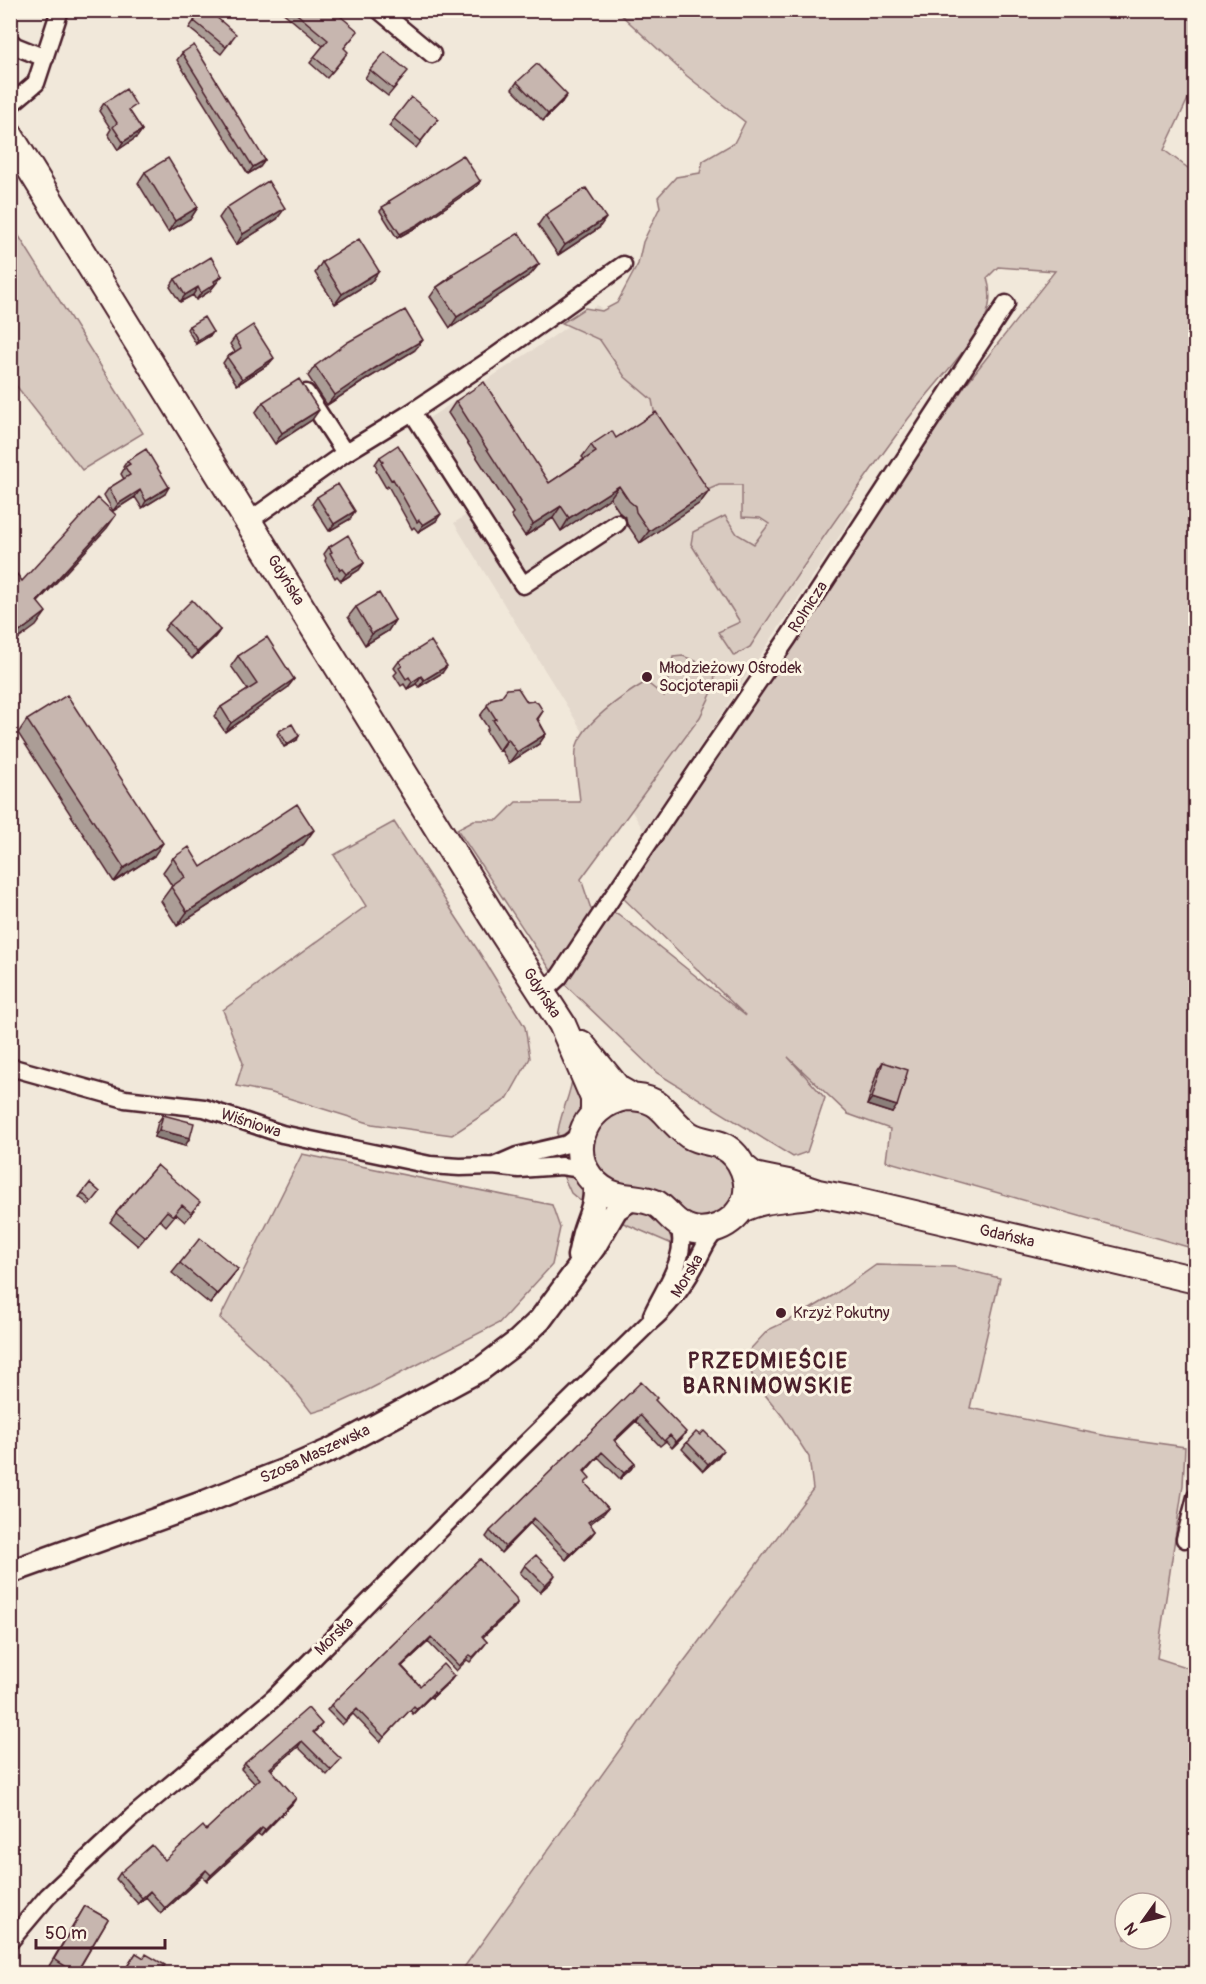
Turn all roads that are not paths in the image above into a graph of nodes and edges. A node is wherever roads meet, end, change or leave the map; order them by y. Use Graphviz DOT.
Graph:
graph roads {
  1 [pos="60,10"];
  2 [pos="379,10"];
  3 [pos="10,41"];
  4 [pos="432,54"];
  5 [pos="45,58"];
  6 [pos="10,105"];
  7 [pos="10,136"];
  8 [pos="623,265"];
  9 [pos="1006,304"];
  10 [pos="301,384"];
  11 [pos="412,412"];
  12 [pos="345,453"];
  13 [pos="249,521"];
  14 [pos="617,523"];
  15 [pos="542,993"];
  16 [pos="562,1024"];
  17 [pos="10,1067"];
  18 [pos="632,1097"];
  19 [pos="588,1122"];
  20 [pos="493,1166"];
  21 [pos="742,1166"];
  22 [pos="591,1179"];
  23 [pos="818,1193"];
  24 [pos="633,1198"];
  25 [pos="730,1218"];
  26 [pos="679,1224"];
  27 [pos="576,1269"];
  28 [pos="1196,1280"];
  29 [pos="650,1322"];
  30 [pos="1196,1497"];
  31 [pos="1185,1539"];
  32 [pos="10,1572"];
  33 [pos="10,1941"];
  1 -- 5 [label="street"];
  2 -- 4 [label="street"];
  3 -- 5 [label="street"];
  5 -- 6 [label="street"];
  7 -- 13 [label="main road, Gdyńska"];
  8 -- 11 [label="street"];
  9 -- 15 [label="street, Rolnicza"];
  10 -- 12 [label="street"];
  11 -- 12 [label="street"];
  11 -- 14 [label="street"];
  12 -- 13 [label="street"];
  13 -- 15 [label="main road, Gdyńska"];
  15 -- 16 [label="main road, Gdyńska"];
  16 -- 18 [label="main road, Gdyńska"];
  16 -- 19 [label="main road, Gdyńska"];
  17 -- 20 [label="street, Wiśniowa"];
  18 -- 19 [label="main road"];
  18 -- 21 [label="main road, Gdańska"];
  19 -- 20 [label="street, Wiśniowa"];
  19 -- 22 [label="main road, Gdyńska"];
  20 -- 22 [label="street, Wiśniowa"];
  21 -- 23 [label="main road, Gdańska"];
  21 -- 25 [label="main road"];
  22 -- 24 [label="main road"];
  22 -- 27 [label="main road, Szosa Maszewska"];
  23 -- 25 [label="main road, Gdańska"];
  23 -- 28 [label="main road, Gdańska"];
  24 -- 26 [label="main road"];
  24 -- 27 [label="main road, Szosa Maszewska"];
  25 -- 26 [label="main road, Gdańska"];
  25 -- 29 [label="street, Morska"];
  26 -- 29 [label="street, Morska"];
  27 -- 32 [label="main road, Szosa Maszewska"];
  29 -- 33 [label="street, Morska"];
  30 -- 31 [label="street"];
}
